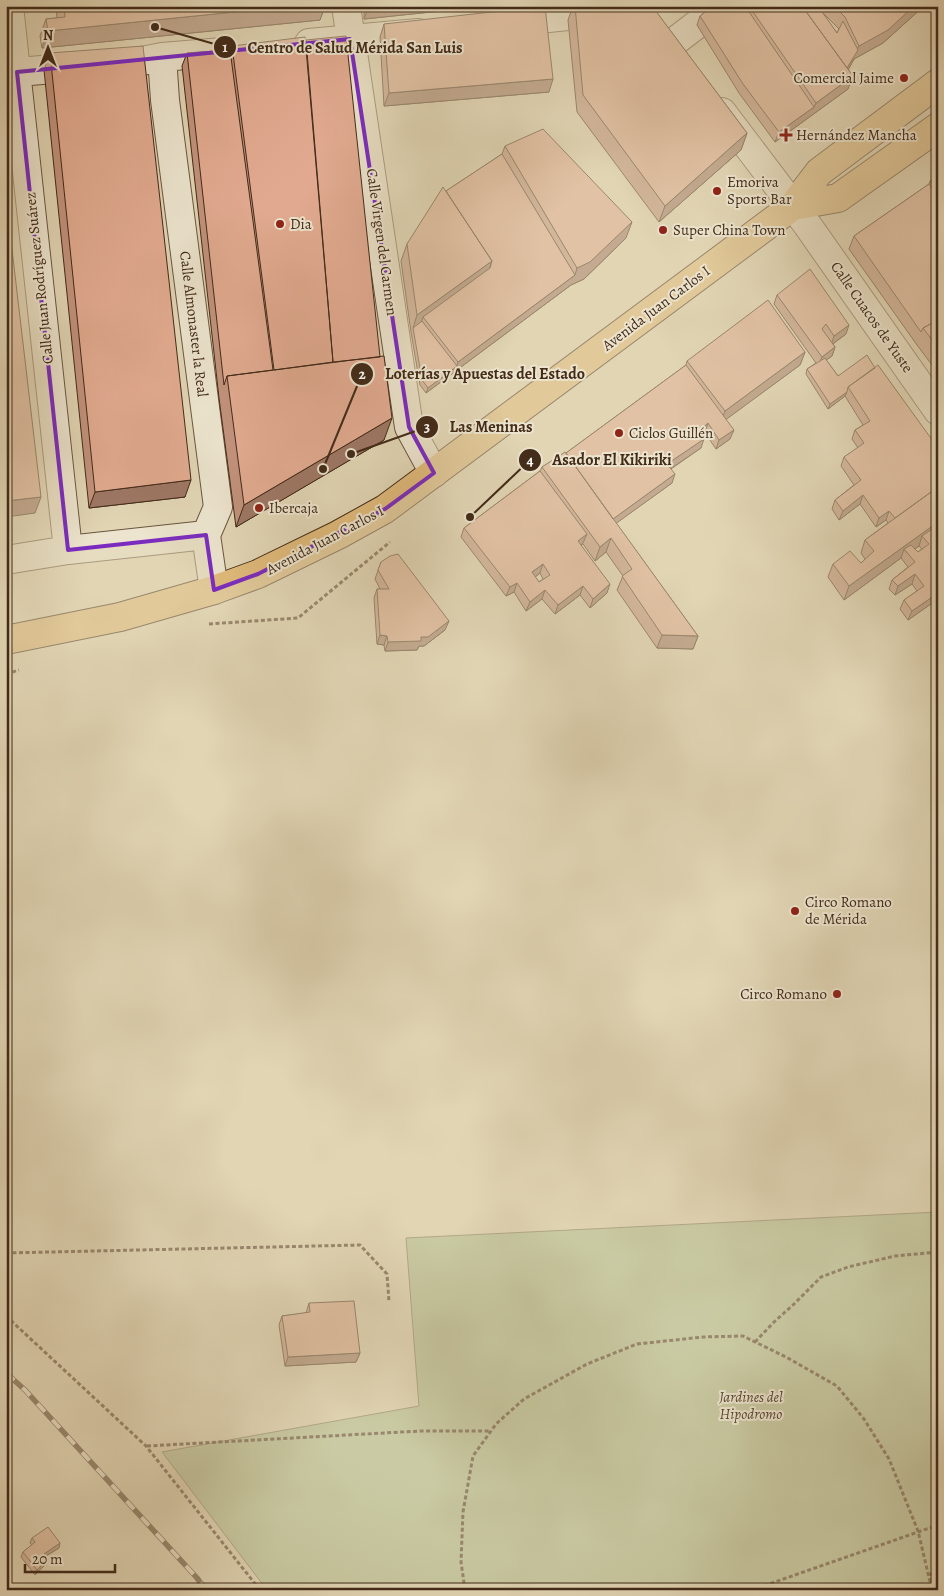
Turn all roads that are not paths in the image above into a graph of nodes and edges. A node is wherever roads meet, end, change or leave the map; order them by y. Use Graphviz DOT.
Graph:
graph roads {
  1 [pos="9,6"];
  2 [pos="346,6"];
  3 [pos="722,6"];
  4 [pos="483,25"];
  5 [pos="446,30"];
  6 [pos="350,39"];
  7 [pos="281,46"];
  8 [pos="243,50"];
  9 [pos="162,57"];
  10 [pos="12,73"];
  11 [pos="938,83"];
  12 [pos="706,92"];
  13 [pos="938,127"];
  14 [pos="800,215"];
  15 [pos="938,411"];
  16 [pos="434,473"];
  17 [pos="206,536"];
  18 [pos="68,550"];
  19 [pos="6,560"];
  20 [pos="214,590"];
  21 [pos="6,640"];
  1 -- 10 [label="street, Calle Juan Rodríguez Suárez"];
  2 -- 6 [label="street, Calle Virgen del Carmen"];
  3 -- 4 [label="street"];
  5 -- 6 [label="street"];
  6 -- 7 [label="street"];
  6 -- 16 [label="street, Calle Virgen del Carmen"];
  8 -- 9 [label="street"];
  9 -- 10 [label="street"];
  9 -- 17 [label="street, Calle Almonaster la Real"];
  10 -- 18 [label="street, Calle Juan Rodríguez Suárez"];
  11 -- 14 [label="main road, Avenida Juan Carlos I"];
  12 -- 14 [label="street, Calle Cuacos de Yuste"];
  13 -- 14 [label="main road, Avenida Juan Carlos I"];
  14 -- 15 [label="street, Calle Cuacos de Yuste"];
  14 -- 16 [label="main road, Avenida Juan Carlos I"];
  16 -- 20 [label="main road, Avenida Juan Carlos I"];
  17 -- 18 [label="street"];
  17 -- 20 [label="street"];
  18 -- 19 [label="street"];
  20 -- 21 [label="main road, Avenida Juan Carlos I"];
}
